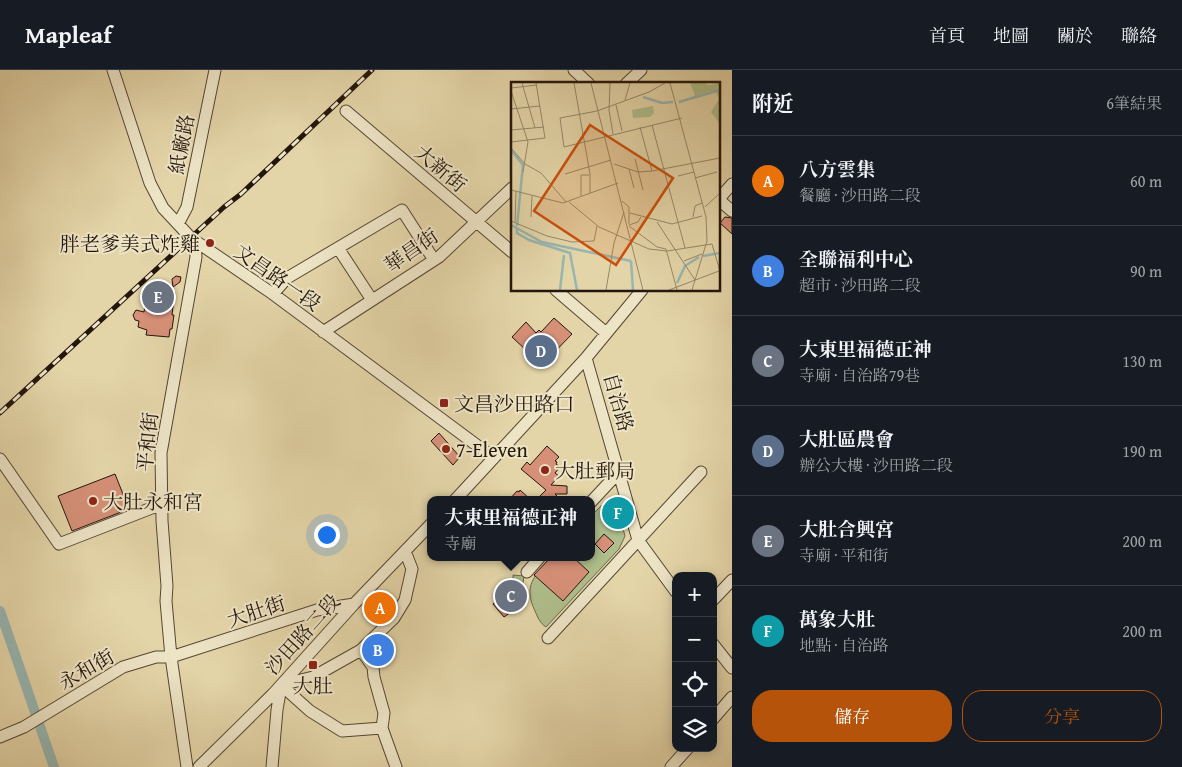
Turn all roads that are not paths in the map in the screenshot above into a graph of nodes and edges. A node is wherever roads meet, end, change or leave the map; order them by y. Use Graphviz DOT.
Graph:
graph roads {
  1 [pos="112,70"];
  2 [pos="215,70"];
  3 [pos="574,70"];
  4 [pos="641,70"];
  5 [pos="587,82"];
  6 [pos="628,82"];
  7 [pos="346,111"];
  8 [pos="732,184"];
  9 [pos="511,189"];
  10 [pos="720,198"];
  11 [pos="720,202"];
  12 [pos="732,212"];
  13 [pos="476,221"];
  14 [pos="178,224"];
  15 [pos="195,242"];
  16 [pos="338,248"];
  17 [pos="511,251"];
  18 [pos="434,260"];
  19 [pos="557,291"];
  20 [pos="641,291"];
  21 [pos="273,294"];
  22 [pos="372,300"];
  23 [pos="323,332"];
  24 [pos="606,333"];
  25 [pos="586,358"];
  26 [pos="494,458"];
  27 [pos="0,459"];
  28 [pos="619,472"];
  29 [pos="701,472"];
  30 [pos="458,496"];
  31 [pos="595,498"];
  32 [pos="162,504"];
  33 [pos="427,528"];
  34 [pos="638,540"];
  35 [pos="406,551"];
  36 [pos="537,561"];
  37 [pos="527,572"];
  38 [pos="732,580"];
  39 [pos="672,587"];
  40 [pos="717,596"];
  41 [pos="354,604"];
  42 [pos="548,638"];
  43 [pos="717,649"];
  44 [pos="361,650"];
  45 [pos="171,657"];
  46 [pos="732,668"];
  47 [pos="281,685"];
  48 [pos="732,697"];
  49 [pos="717,714"];
  50 [pos="382,728"];
  51 [pos="0,737"];
  52 [pos="684,752"];
  53 [pos="187,767"];
  54 [pos="199,767"];
  55 [pos="272,767"];
  56 [pos="396,767"];
  57 [pos="671,767"];
  1 -- 14 [label="street, 文昌路一段"];
  2 -- 14 [label="street, 紙廠路"];
  3 -- 5 [label="street"];
  4 -- 6 [label="street"];
  7 -- 13 [label="street, 大新街"];
  8 -- 10 [label="street"];
  9 -- 13 [label="street, 華昌街"];
  11 -- 12 [label="street"];
  13 -- 17 [label="street, 大新街"];
  13 -- 18 [label="street, 華昌街"];
  14 -- 15 [label="street, 文昌路一段"];
  15 -- 21 [label="street, 文昌路一段"];
  15 -- 32 [label="street, 平和街"];
  16 -- 18 [label="street"];
  16 -- 21 [label="street"];
  16 -- 22 [label="street"];
  18 -- 22 [label="street, 華昌街"];
  19 -- 24 [label="street"];
  20 -- 24 [label="street"];
  21 -- 23 [label="street, 文昌路一段"];
  22 -- 23 [label="street, 華昌街"];
  23 -- 26 [label="street, 文昌路一段"];
  24 -- 25 [label="street"];
  25 -- 26 [label="street"];
  25 -- 28 [label="street, 自治路"];
  26 -- 30 [label="street"];
  27 -- 32 [label="street"];
  28 -- 31 [label="street"];
  28 -- 34 [label="street, 自治路"];
  29 -- 34 [label="street"];
  32 -- 45 [label="street, 平和街"];
  33 -- 35 [label="street, 沙田路二段"];
  34 -- 39 [label="street, 自治路"];
  34 -- 42 [label="street"];
  35 -- 41 [label="street, 沙田路二段"];
  35 -- 44 [label="street"];
  36 -- 37 [label="street"];
  38 -- 40 [label="street"];
  41 -- 45 [label="street, 大肚街"];
  41 -- 47 [label="street, 沙田路二段"];
  43 -- 46 [label="street"];
  44 -- 47 [label="street"];
  44 -- 50 [label="street"];
  45 -- 51 [label="street, 永和街"];
  45 -- 53 [label="street, 平和街"];
  47 -- 50 [label="street"];
  47 -- 54 [label="street, 沙田路二段"];
  47 -- 55 [label="street"];
  48 -- 49 [label="street"];
  50 -- 56 [label="street"];
  52 -- 57 [label="street"];
}
